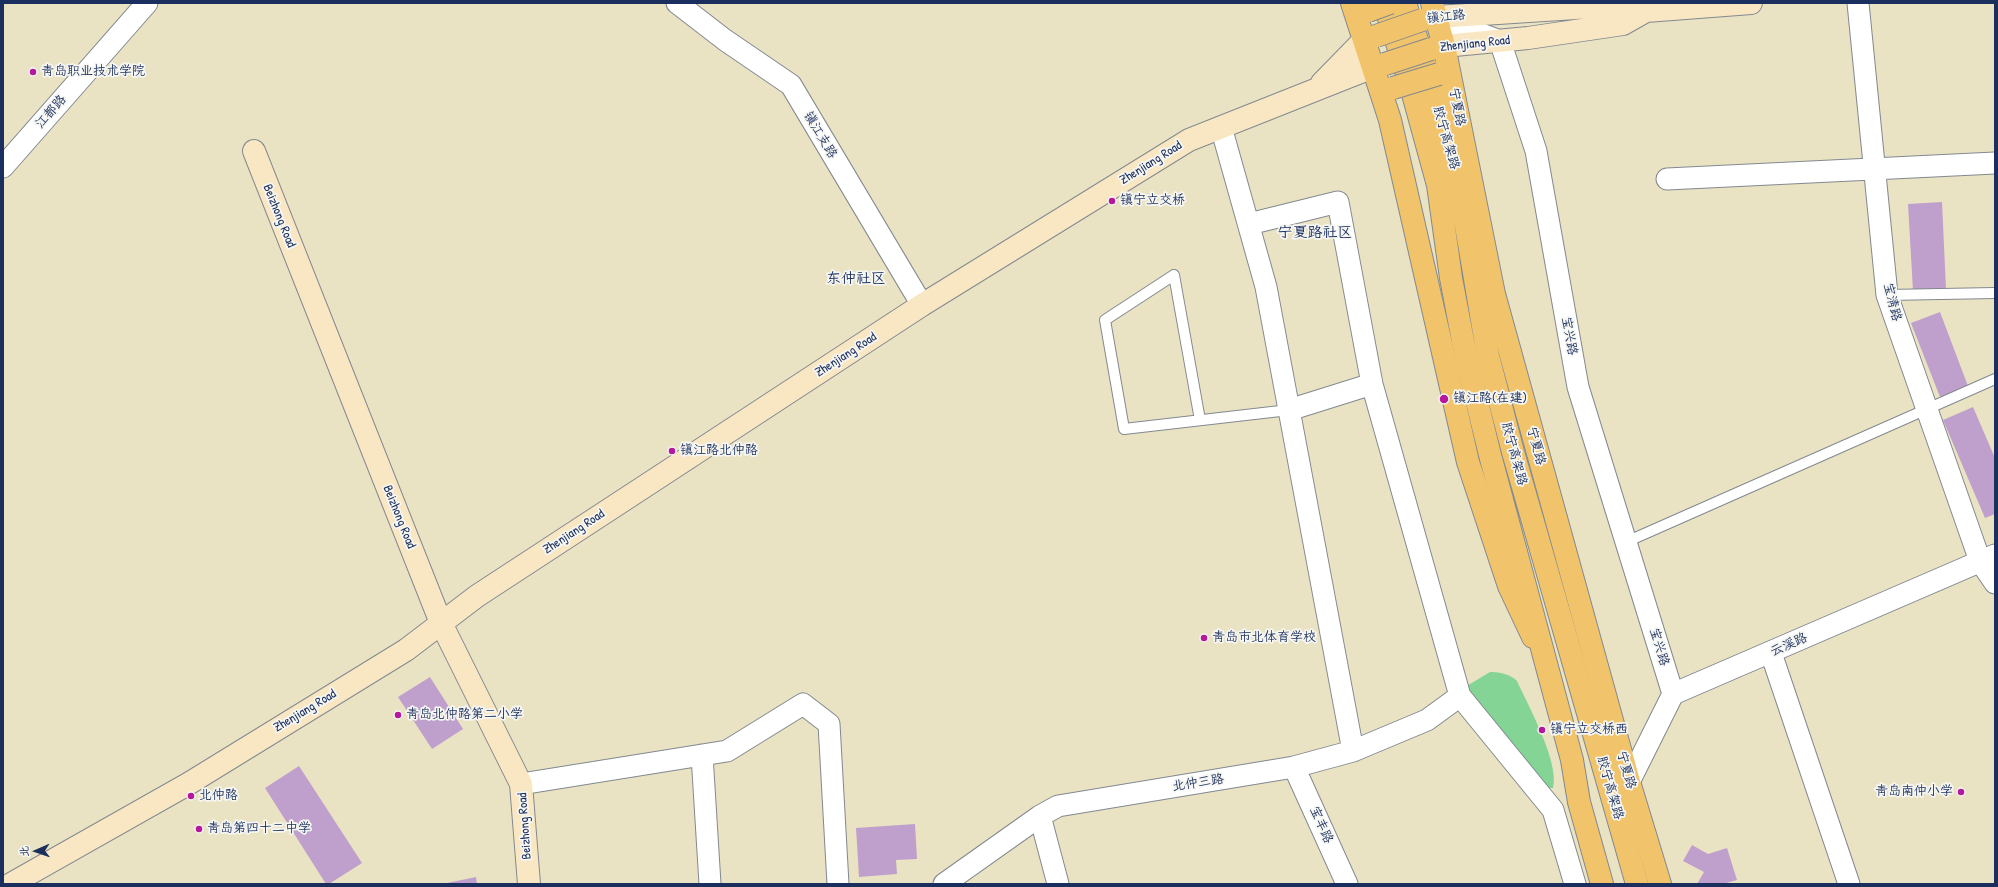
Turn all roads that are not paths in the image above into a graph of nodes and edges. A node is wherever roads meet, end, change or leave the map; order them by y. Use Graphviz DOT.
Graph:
graph roads {
  1 [pos="147,3"];
  2 [pos="677,3"];
  3 [pos="1390,3"];
  4 [pos="1405,3"];
  5 [pos="1751,3"];
  6 [pos="1858,3"];
  7 [pos="1364,5"];
  8 [pos="1525,7"];
  9 [pos="1646,11"];
  10 [pos="1430,13"];
  11 [pos="1370,38"];
  12 [pos="1500,41"];
  13 [pos="1438,47"];
  14 [pos="1379,65"];
  15 [pos="1446,78"];
  16 [pos="1317,88"];
  17 [pos="1389,95"];
  18 [pos="1221,127"];
  19 [pos="254,151"];
  20 [pos="1995,163"];
  21 [pos="3,167"];
  22 [pos="1873,168"];
  23 [pos="1666,179"];
  24 [pos="1249,224"];
  25 [pos="1995,293"];
  26 [pos="1887,295"];
  27 [pos="922,305"];
  28 [pos="1995,378"];
  29 [pos="1372,384"];
  30 [pos="1926,408"];
  31 [pos="1289,410"];
  32 [pos="1200,420"];
  33 [pos="1626,542"];
  34 [pos="1987,558"];
  35 [pos="1995,583"];
  36 [pos="441,623"];
  37 [pos="1771,653"];
  38 [pos="1547,666"];
  39 [pos="1673,694"];
  40 [pos="1460,696"];
  41 [pos="1354,751"];
  42 [pos="702,755"];
  43 [pos="1294,767"];
  44 [pos="1629,782"];
  45 [pos="521,784"];
  46 [pos="1579,802"];
  47 [pos="1553,810"];
  48 [pos="1040,816"];
  49 [pos="10,884"];
  50 [pos="529,884"];
  51 [pos="710,884"];
  52 [pos="838,884"];
  53 [pos="944,884"];
  54 [pos="1058,884"];
  55 [pos="1347,884"];
  56 [pos="1575,884"];
  57 [pos="1602,884"];
  58 [pos="1638,884"];
  59 [pos="1660,884"];
  60 [pos="1849,884"];
  1 -- 21 [label="street, 江都路"];
  2 -- 27 [label="street, 镇江支路"];
  3 -- 7 [label="main road, bridge"];
  4 -- 58 [label="main road, 胶宁高架路"];
  5 -- 9 [label="street, Zhenjiang Road"];
  6 -- 22 [label="street, 宝清路"];
  7 -- 11 [label="main road"];
  7 -- 38 [label="main road, 胶宁高架路"];
  8 -- 9 [label="street, 镇江路"];
  8 -- 10 [label="street, 镇江路"];
  9 -- 12 [label="street, Zhenjiang Road"];
  10 -- 11 [label="main road, 镇江路, bridge"];
  10 -- 12 [label="street"];
  10 -- 13 [label="main road, 宁夏路"];
  11 -- 14 [label="main road"];
  11 -- 16 [label="street, 镇江路"];
  12 -- 13 [label="street, Zhenjiang Road"];
  12 -- 33 [label="street, 宝兴路"];
  13 -- 14 [label="main road, Zhenjiang Road, bridge"];
  13 -- 15 [label="main road, 宁夏路"];
  14 -- 16 [label="street, Zhenjiang Road"];
  14 -- 17 [label="main road"];
  15 -- 17 [label="main road, bridge"];
  15 -- 44 [label="main road, 宁夏路"];
  16 -- 18 [label="street, Zhenjiang Road"];
  17 -- 38 [label="main road"];
  18 -- 24 [label="street"];
  18 -- 27 [label="street, Zhenjiang Road"];
  19 -- 36 [label="street, Beizhong Road"];
  20 -- 22 [label="street"];
  22 -- 23 [label="street"];
  22 -- 26 [label="street, 宝清路"];
  24 -- 29 [label="street"];
  24 -- 31 [label="street"];
  25 -- 26 [label="lane"];
  26 -- 30 [label="street, 宝清路"];
  27 -- 36 [label="street, Zhenjiang Road"];
  28 -- 30 [label="lane"];
  29 -- 31 [label="street"];
  29 -- 40 [label="street"];
  30 -- 33 [label="lane"];
  30 -- 34 [label="street, 宝清路"];
  31 -- 32 [label="lane"];
  31 -- 41 [label="street"];
  32 -- 32 [label="lane"];
  33 -- 39 [label="street, 宝兴路"];
  34 -- 35 [label="street, 宝清路"];
  34 -- 37 [label="street, 云溪路"];
  36 -- 45 [label="street, Beizhong Road"];
  36 -- 49 [label="street, Zhenjiang Road"];
  37 -- 39 [label="street, 云溪路"];
  37 -- 60 [label="street"];
  38 -- 46 [label="main road, 胶宁高架路"];
  39 -- 44 [label="street"];
  40 -- 41 [label="street, 北仲三路"];
  40 -- 47 [label="street"];
  41 -- 43 [label="street, 北仲三路"];
  42 -- 45 [label="street"];
  42 -- 51 [label="street"];
  42 -- 52 [label="street"];
  43 -- 48 [label="street, 北仲三路"];
  43 -- 55 [label="street, 宝丰路"];
  44 -- 59 [label="main road, 宁夏路"];
  45 -- 50 [label="street, Beizhong Road"];
  46 -- 47 [label="street"];
  46 -- 57 [label="main road, 胶宁高架路"];
  47 -- 56 [label="street"];
  48 -- 53 [label="street, 北仲三路"];
  48 -- 54 [label="street"];
}
